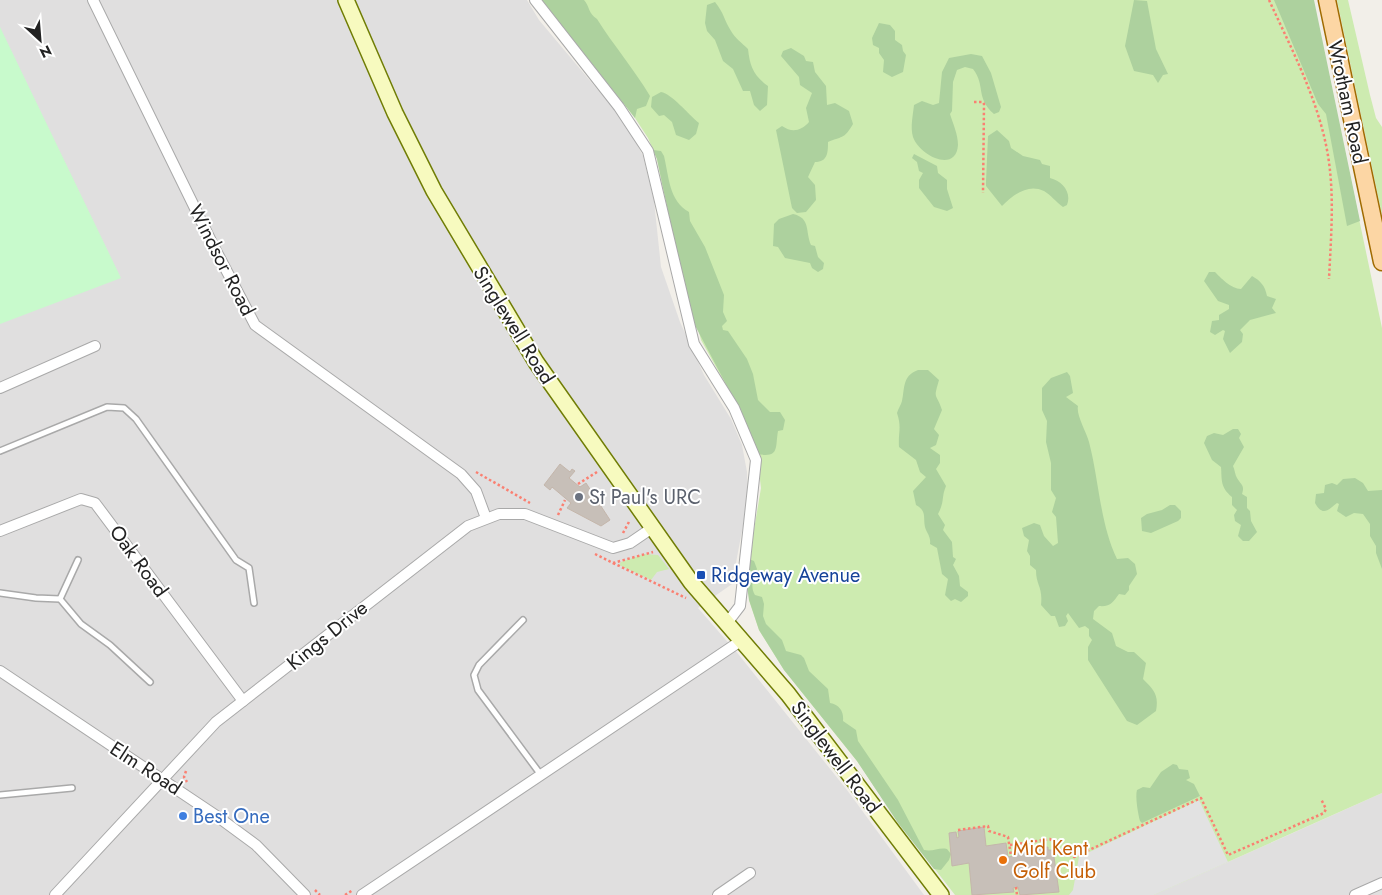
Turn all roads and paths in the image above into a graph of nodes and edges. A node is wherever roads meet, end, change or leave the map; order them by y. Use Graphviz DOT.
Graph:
graph roads {
  1 [pos="93,0"];
  2 [pos="346,0"];
  3 [pos="535,0"];
  4 [pos="1269,0"];
  5 [pos="1327,0"];
  6 [pos="974,102"];
  7 [pos="983,193"];
  8 [pos="1382,262"];
  9 [pos="1329,280"];
  10 [pos="95,346"];
  11 [pos="0,388"];
  12 [pos="0,451"];
  13 [pos="470,468"];
  14 [pos="601,470"];
  15 [pos="578,484"];
  16 [pos="565,500"];
  17 [pos="535,505"];
  18 [pos="550,512"];
  19 [pos="630,514"];
  20 [pos="558,516"];
  21 [pos="486,518"];
  22 [pos="565,519"];
  23 [pos="652,528"];
  24 [pos="0,531"];
  25 [pos="619,536"];
  26 [pos="588,551"];
  27 [pos="658,554"];
  28 [pos="78,560"];
  29 [pos="613,563"];
  30 [pos="0,593"];
  31 [pos="60,599"];
  32 [pos="691,601"];
  33 [pos="254,603"];
  34 [pos="523,620"];
  35 [pos="727,623"];
  36 [pos="742,640"];
  37 [pos="0,671"];
  38 [pos="150,682"];
  39 [pos="243,701"];
  40 [pos="189,765"];
  41 [pos="541,775"];
  42 [pos="163,779"];
  43 [pos="191,786"];
  44 [pos="72,788"];
  45 [pos="0,795"];
  46 [pos="1321,799"];
  47 [pos="958,830"];
  48 [pos="1010,845"];
  49 [pos="1011,856"];
  50 [pos="750,873"];
  51 [pos="1382,883"];
  52 [pos="1016,887"];
  53 [pos="360,891"];
  54 [pos="309,892"];
  55 [pos="55,895"];
  56 [pos="320,895"];
  57 [pos="346,895"];
  58 [pos="718,895"];
  59 [pos="941,895"];
  60 [pos="1017,895"];
  61 [pos="1355,895"];
  1 -- 21 [label="street, Windsor Road"];
  2 -- 23 [label="street, Singlewell Road"];
  3 -- 35 [label="street"];
  4 -- 9 [label="path"];
  5 -- 8 [label="main road, Wrotham Road"];
  6 -- 7 [label="path"];
  10 -- 11 [label="street"];
  12 -- 33 [label="lane"];
  13 -- 17 [label="path"];
  14 -- 15 [label="path"];
  16 -- 20 [label="path"];
  18 -- 20 [label="path"];
  19 -- 25 [label="path"];
  20 -- 22 [label="path"];
  21 -- 23 [label="street, Kings Drive"];
  21 -- 39 [label="street, Kings Drive"];
  23 -- 35 [label="street, Singlewell Road"];
  24 -- 39 [label="street, Oak Road"];
  26 -- 29 [label="path"];
  27 -- 29 [label="path"];
  28 -- 31 [label="lane"];
  29 -- 32 [label="path"];
  30 -- 31 [label="lane"];
  31 -- 38 [label="lane"];
  34 -- 41 [label="lane"];
  35 -- 36 [label="street, Singlewell Road"];
  36 -- 41 [label="street"];
  36 -- 59 [label="street, Singlewell Road"];
  37 -- 42 [label="street, Elm Road"];
  39 -- 42 [label="street, Kings Drive"];
  40 -- 43 [label="path"];
  41 -- 53 [label="street"];
  42 -- 54 [label="street, Elm Road"];
  42 -- 55 [label="street, Kings Drive"];
  44 -- 45 [label="lane"];
  46 -- 48 [label="path"];
  47 -- 48 [label="path"];
  48 -- 49 [label="path"];
  50 -- 58 [label="street"];
  51 -- 61 [label="street"];
  52 -- 60 [label="path"];
  53 -- 57 [label="path"];
  54 -- 56 [label="path"];
}
